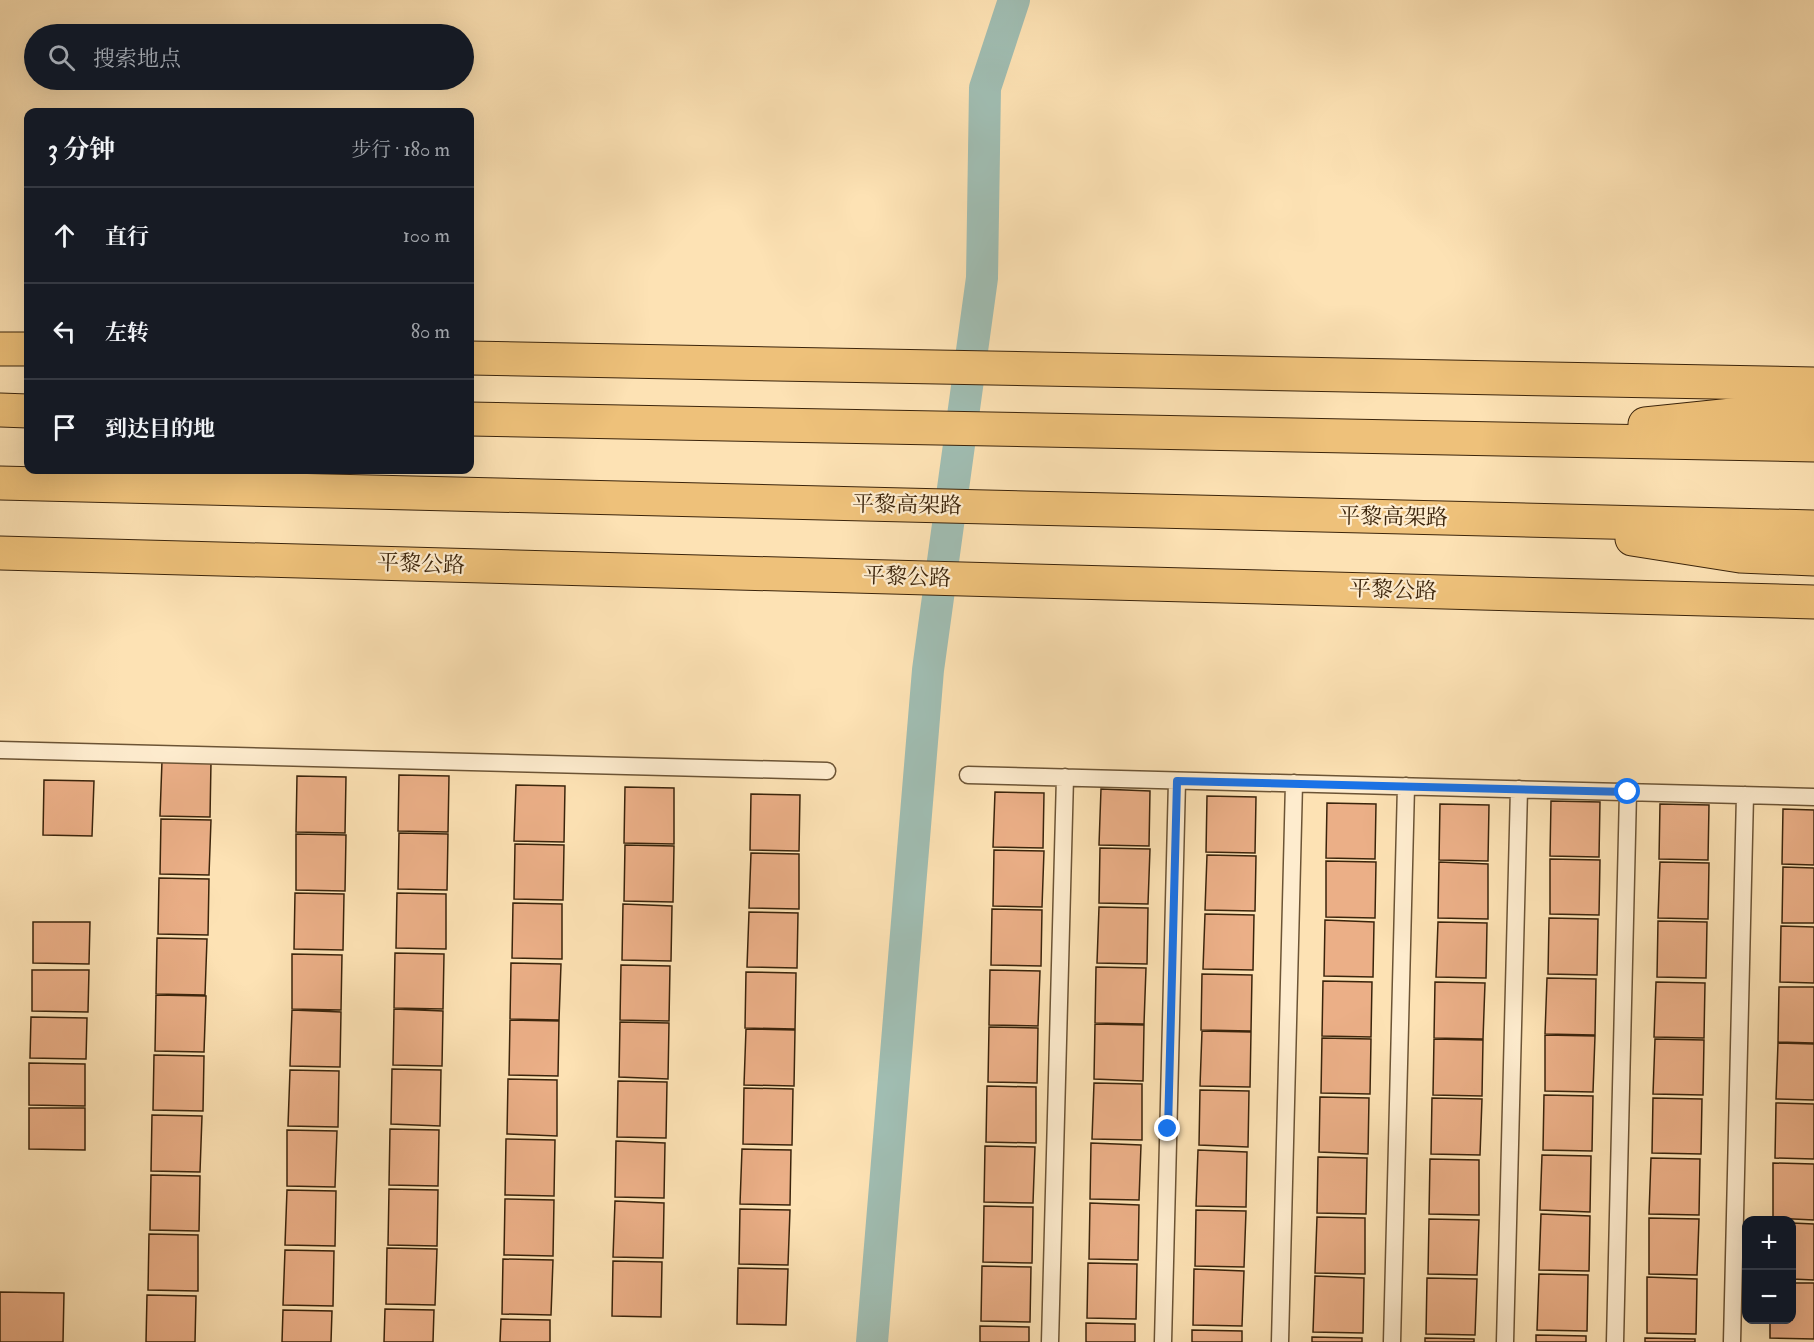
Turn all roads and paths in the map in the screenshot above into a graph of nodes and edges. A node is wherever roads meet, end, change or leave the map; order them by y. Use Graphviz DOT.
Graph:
graph roads {
  1 [pos="0,349"];
  2 [pos="24,349"];
  3 [pos="474,358"];
  4 [pos="1814,384"];
  5 [pos="0,410"];
  6 [pos="24,411"];
  7 [pos="1814,412"];
  8 [pos="474,419"];
  9 [pos="1498,439"];
  10 [pos="1814,445"];
  11 [pos="0,483"];
  12 [pos="1499,519"];
  13 [pos="1814,526"];
  14 [pos="0,553"];
  15 [pos="1814,559"];
  16 [pos="1814,602"];
  17 [pos="0,750"];
  18 [pos="827,771"];
  19 [pos="968,775"];
  20 [pos="1065,777"];
  21 [pos="1177,781"];
  22 [pos="1294,783"];
  23 [pos="1406,786"];
  24 [pos="1519,789"];
  25 [pos="1628,792"];
  26 [pos="1745,795"];
  27 [pos="1814,797"];
  28 [pos="1050,1342"];
  29 [pos="1163,1342"];
  30 [pos="1280,1342"];
  31 [pos="1392,1342"];
  32 [pos="1505,1342"];
  33 [pos="1615,1342"];
  34 [pos="1732,1342"];
  1 -- 2 [label="main road"];
  3 -- 4 [label="main road"];
  5 -- 6 [label="main road"];
  7 -- 9 [label="main road"];
  8 -- 9 [label="main road"];
  9 -- 10 [label="main road"];
  11 -- 12 [label="main road, 平黎高架路"];
  12 -- 13 [label="main road, 平黎高架路"];
  12 -- 15 [label="main road"];
  14 -- 16 [label="main road, 平黎公路"];
  17 -- 18 [label="lane"];
  19 -- 20 [label="lane"];
  20 -- 21 [label="lane"];
  20 -- 28 [label="lane"];
  21 -- 22 [label="lane"];
  21 -- 29 [label="lane"];
  22 -- 23 [label="lane"];
  22 -- 30 [label="lane"];
  23 -- 24 [label="lane"];
  23 -- 31 [label="lane"];
  24 -- 25 [label="lane"];
  24 -- 32 [label="lane"];
  25 -- 26 [label="lane"];
  25 -- 33 [label="lane"];
  26 -- 27 [label="lane"];
  26 -- 34 [label="lane"];
}
